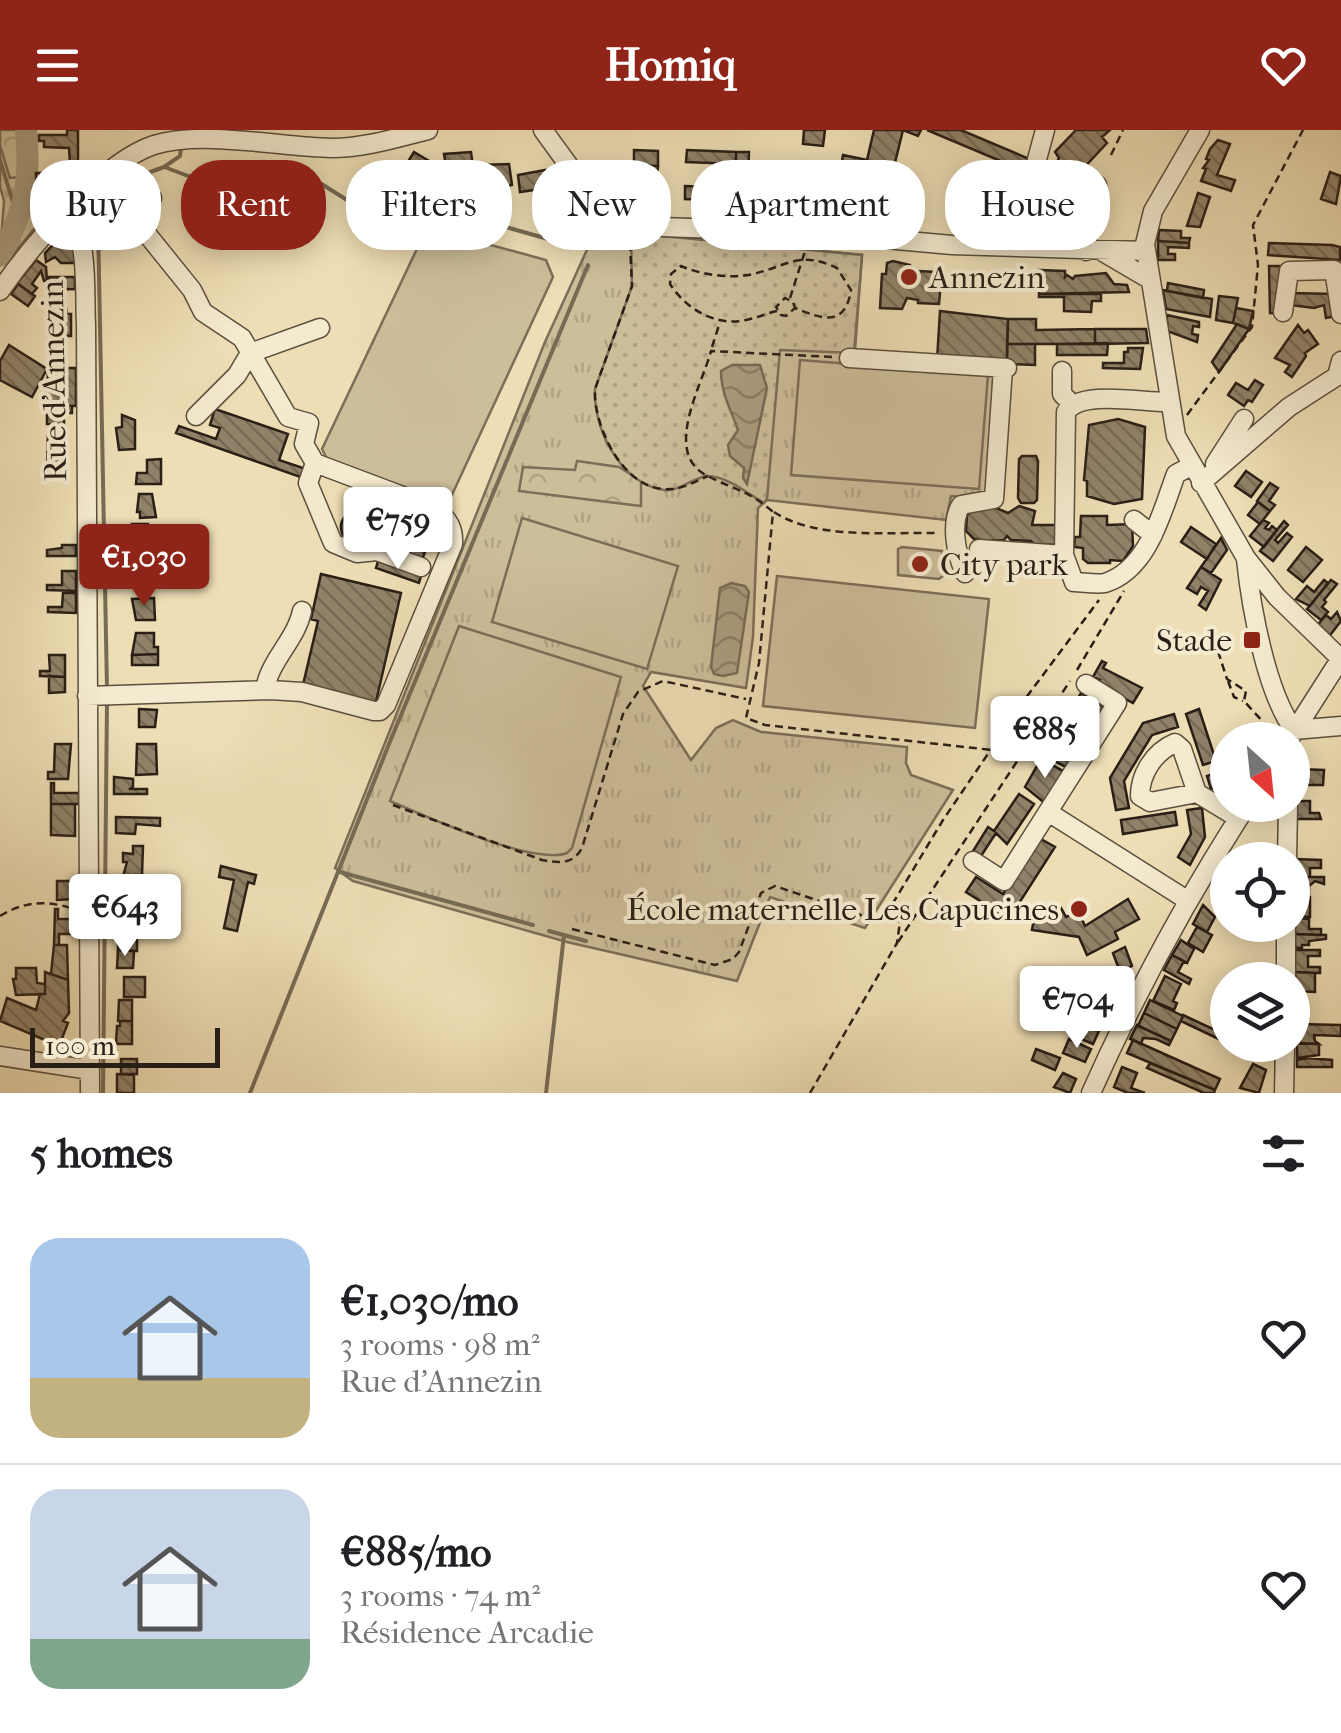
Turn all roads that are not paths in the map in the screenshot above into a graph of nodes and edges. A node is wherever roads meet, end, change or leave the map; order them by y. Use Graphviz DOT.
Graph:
graph roads {
  1 [pos="428,130"];
  2 [pos="543,130"];
  3 [pos="1046,130"];
  4 [pos="1200,130"];
  5 [pos="331,139"];
  6 [pos="129,160"];
  7 [pos="32,250"];
  8 [pos="82,250"];
  9 [pos="160,250"];
  10 [pos="1095,251"];
  11 [pos="1147,264"];
  12 [pos="6,272"];
  13 [pos="1337,275"];
  14 [pos="0,291"];
  15 [pos="1283,312"];
  16 [pos="1341,314"];
  17 [pos="320,328"];
  18 [pos="250,353"];
  19 [pos="849,358"];
  20 [pos="1341,362"];
  21 [pos="1062,370"];
  22 [pos="1170,402"];
  23 [pos="1072,404"];
  24 [pos="196,416"];
  25 [pos="1244,419"];
  26 [pos="315,463"];
  27 [pos="1191,466"];
  28 [pos="1216,470"];
  29 [pos="1201,484"];
  30 [pos="1134,520"];
  31 [pos="1154,535"];
  32 [pos="979,549"];
  33 [pos="1064,555"];
  34 [pos="1246,558"];
  35 [pos="421,567"];
  36 [pos="966,573"];
  37 [pos="302,611"];
  38 [pos="1341,659"];
  39 [pos="1086,684"];
  40 [pos="266,690"];
  41 [pos="100,696"];
  42 [pos="1286,722"];
  43 [pos="1300,722"];
  44 [pos="1341,726"];
  45 [pos="1310,732"];
  46 [pos="1197,793"];
  47 [pos="1210,798"];
  48 [pos="1048,812"];
  49 [pos="1236,822"];
  50 [pos="973,861"];
  51 [pos="1187,900"];
  52 [pos="0,1056"];
  53 [pos="1285,1062"];
  54 [pos="90,1070"];
  55 [pos="90,1093"];
  56 [pos="1091,1093"];
  57 [pos="1284,1093"];
  1 -- 5 [label="street"];
  2 -- 10 [label="street"];
  3 -- 10 [label="street"];
  4 -- 11 [label="street"];
  5 -- 6 [label="street"];
  7 -- 12 [label="street"];
  8 -- 41 [label="street, Rue d'Annezin"];
  9 -- 18 [label="street"];
  10 -- 11 [label="street"];
  10 -- 11 [label="street"];
  11 -- 22 [label="street"];
  12 -- 14 [label="street"];
  13 -- 15 [label="street"];
  13 -- 16 [label="street"];
  17 -- 18 [label="street"];
  18 -- 24 [label="street"];
  18 -- 26 [label="street"];
  19 -- 36 [label="street"];
  20 -- 28 [label="street"];
  21 -- 23 [label="street"];
  22 -- 23 [label="street"];
  22 -- 27 [label="street"];
  23 -- 33 [label="street"];
  25 -- 28 [label="street"];
  26 -- 35 [label="street"];
  26 -- 40 [label="street"];
  27 -- 29 [label="street"];
  27 -- 31 [label="street"];
  28 -- 29 [label="street"];
  29 -- 34 [label="street"];
  30 -- 31 [label="street"];
  31 -- 33 [label="street"];
  32 -- 33 [label="street"];
  34 -- 38 [label="street"];
  34 -- 42 [label="street"];
  37 -- 40 [label="street"];
  38 -- 43 [label="street"];
  39 -- 48 [label="street"];
  40 -- 41 [label="street"];
  41 -- 54 [label="street, Rue d'Annezin"];
  44 -- 45 [label="street"];
  46 -- 47 [label="street"];
  48 -- 50 [label="street"];
  48 -- 51 [label="street"];
  49 -- 51 [label="street"];
  51 -- 56 [label="street"];
  52 -- 54 [label="street"];
  53 -- 57 [label="street"];
  54 -- 55 [label="street, Rue d'Annezin"];
}
